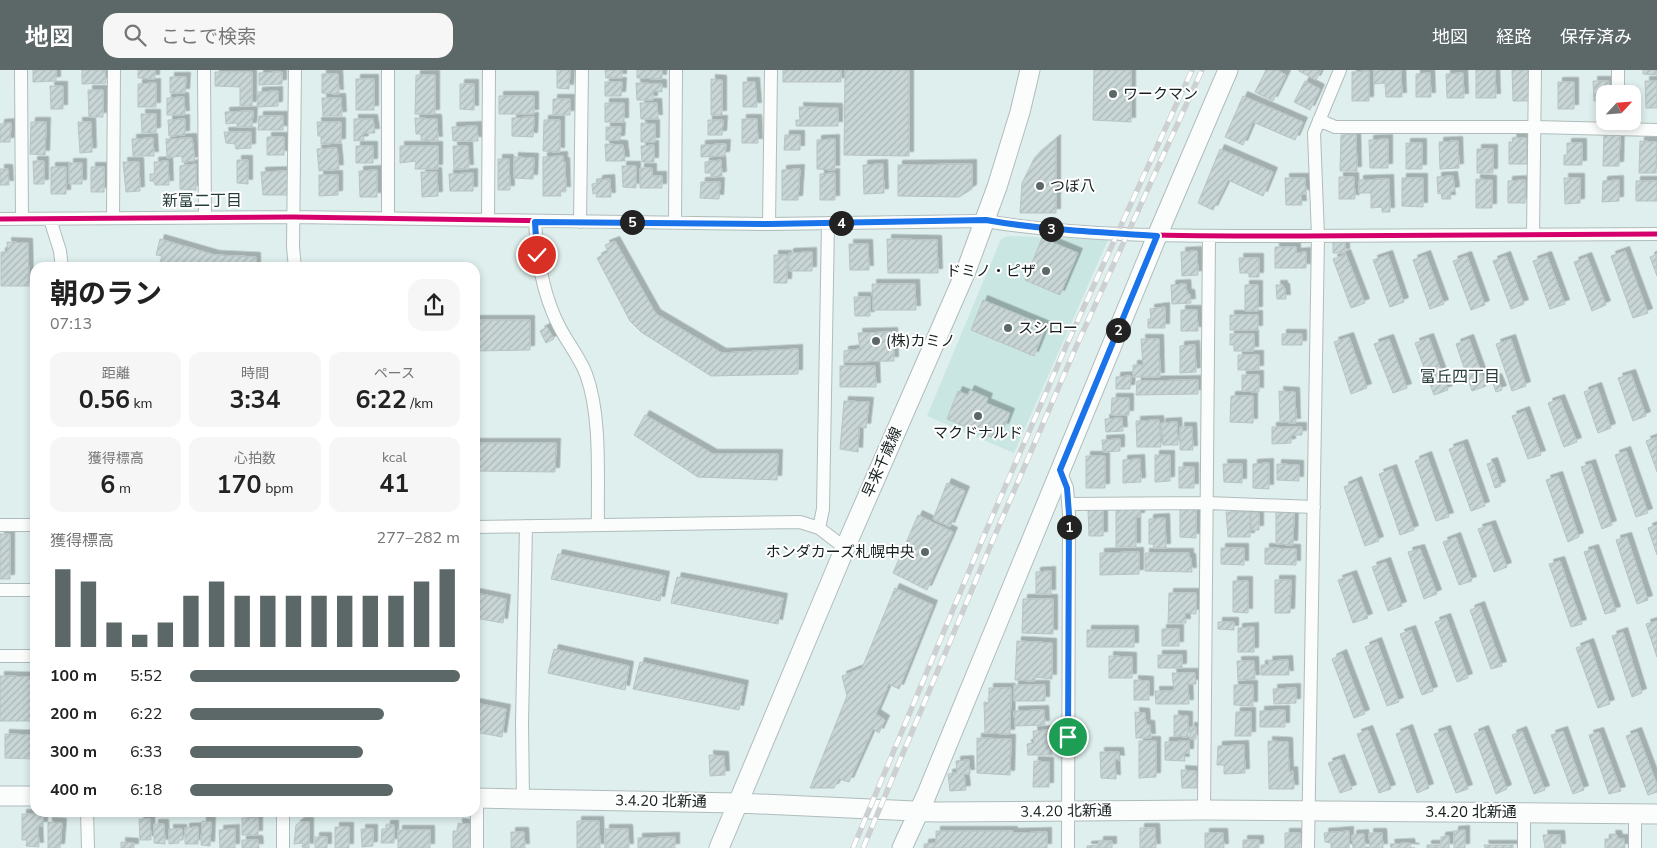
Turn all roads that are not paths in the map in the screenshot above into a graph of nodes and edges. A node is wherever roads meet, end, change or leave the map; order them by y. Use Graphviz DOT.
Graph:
graph roads {
  1 [pos="21,70"];
  2 [pos="114,70"];
  3 [pos="204,70"];
  4 [pos="295,70"];
  5 [pos="388,70"];
  6 [pos="489,70"];
  7 [pos="582,70"];
  8 [pos="676,70"];
  9 [pos="771,70"];
  10 [pos="1030,70"];
  11 [pos="1228,70"];
  12 [pos="1340,70"];
  13 [pos="1535,70"];
  14 [pos="1618,70"];
  15 [pos="1618,85"];
  16 [pos="1319,120"];
  17 [pos="1596,126"];
  18 [pos="1534,127"];
  19 [pos="1641,128"];
  20 [pos="1657,130"];
  21 [pos="293,217"];
  22 [pos="113,218"];
  23 [pos="205,218"];
  24 [pos="388,218"];
  25 [pos="0,219"];
  26 [pos="22,219"];
  27 [pos="50,219"];
  28 [pos="488,220"];
  29 [pos="986,220"];
  30 [pos="535,222"];
  31 [pos="580,222"];
  32 [pos="675,222"];
  33 [pos="828,223"];
  34 [pos="769,224"];
  35 [pos="1657,234"];
  36 [pos="1533,235"];
  37 [pos="1157,236"];
  38 [pos="1209,236"];
  39 [pos="1318,236"];
  40 [pos="61,262"];
  41 [pos="295,262"];
  42 [pos="1060,470"];
  43 [pos="1207,503"];
  44 [pos="1068,504"];
  45 [pos="1314,507"];
  46 [pos="0,525"];
  47 [pos="30,525"];
  48 [pos="598,525"];
  49 [pos="526,526"];
  50 [pos="480,527"];
  51 [pos="819,528"];
  52 [pos="845,548"];
  53 [pos="0,590"];
  54 [pos="30,590"];
  55 [pos="0,656"];
  56 [pos="30,656"];
  57 [pos="0,796"];
  58 [pos="30,796"];
  59 [pos="480,798"];
  60 [pos="523,799"];
  61 [pos="738,802"];
  62 [pos="1204,810"];
  63 [pos="1068,811"];
  64 [pos="1308,811"];
  65 [pos="918,812"];
  66 [pos="1524,812"];
  67 [pos="1635,814"];
  68 [pos="1657,814"];
  69 [pos="87,817"];
  70 [pos="283,817"];
  71 [pos="477,817"];
  72 [pos="88,848"];
  73 [pos="284,848"];
  74 [pos="478,848"];
  75 [pos="719,848"];
  76 [pos="902,848"];
  77 [pos="1068,848"];
  78 [pos="1308,848"];
  79 [pos="1524,848"];
  80 [pos="1635,848"];
  1 -- 26 [label="street"];
  2 -- 22 [label="street"];
  3 -- 23 [label="street"];
  4 -- 21 [label="street"];
  5 -- 24 [label="street"];
  6 -- 28 [label="street"];
  7 -- 31 [label="street"];
  8 -- 32 [label="street"];
  9 -- 34 [label="street"];
  10 -- 29 [label="street, 早来千歳線"];
  11 -- 37 [label="street"];
  12 -- 16 [label="street"];
  13 -- 18 [label="street"];
  14 -- 15 [label="street"];
  16 -- 18 [label="street"];
  16 -- 39 [label="street"];
  17 -- 18 [label="street"];
  18 -- 36 [label="street"];
  19 -- 20 [label="street"];
  21 -- 23 [label="street"];
  21 -- 24 [label="street"];
  21 -- 41 [label="street"];
  22 -- 23 [label="street"];
  22 -- 27 [label="street"];
  24 -- 28 [label="street"];
  25 -- 26 [label="street"];
  26 -- 27 [label="street"];
  27 -- 40 [label="street"];
  28 -- 30 [label="street"];
  29 -- 33 [label="street"];
  29 -- 37 [label="street"];
  29 -- 52 [label="street, 早来千歳線"];
  30 -- 31 [label="street"];
  30 -- 48 [label="street"];
  31 -- 32 [label="street"];
  32 -- 34 [label="street"];
  33 -- 34 [label="street"];
  33 -- 51 [label="street"];
  35 -- 36 [label="street"];
  36 -- 39 [label="street"];
  37 -- 38 [label="street"];
  37 -- 42 [label="street"];
  38 -- 39 [label="street"];
  38 -- 43 [label="street"];
  39 -- 45 [label="street"];
  42 -- 44 [label="street"];
  42 -- 65 [label="street"];
  43 -- 44 [label="street"];
  43 -- 45 [label="street"];
  43 -- 62 [label="street"];
  44 -- 63 [label="street"];
  45 -- 64 [label="street"];
  46 -- 47 [label="street"];
  48 -- 49 [label="street"];
  48 -- 51 [label="street"];
  49 -- 50 [label="street"];
  49 -- 60 [label="street"];
  51 -- 52 [label="street"];
  52 -- 61 [label="street, 早来千歳線"];
  53 -- 54 [label="street"];
  55 -- 56 [label="street"];
  57 -- 58 [label="street"];
  59 -- 60 [label="street, 3.4.20 北新通"];
  60 -- 61 [label="street, 3.4.20 北新通"];
  61 -- 65 [label="street, 3.4.20 北新通"];
  61 -- 75 [label="street, 早来千歳線"];
  62 -- 63 [label="street, 3.4.20 北新通"];
  62 -- 64 [label="street, 3.4.20 北新通"];
  63 -- 65 [label="street, 3.4.20 北新通"];
  63 -- 77 [label="street"];
  64 -- 66 [label="street, 3.4.20 北新通"];
  64 -- 78 [label="street"];
  65 -- 76 [label="street"];
  66 -- 67 [label="street, 3.4.20 北新通"];
  66 -- 79 [label="street"];
  67 -- 68 [label="street, 3.4.20 北新通"];
  67 -- 80 [label="street"];
  69 -- 72 [label="street"];
  70 -- 73 [label="street"];
  71 -- 74 [label="street"];
}
